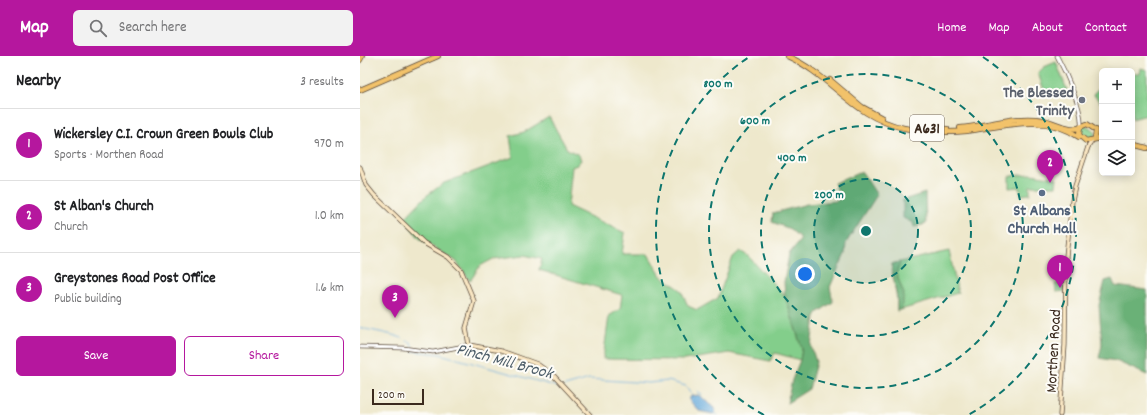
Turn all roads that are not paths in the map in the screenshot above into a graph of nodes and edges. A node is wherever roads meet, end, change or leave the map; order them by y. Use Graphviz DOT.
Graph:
graph roads {
  1 [pos="362,56"];
  2 [pos="432,56"];
  3 [pos="438,56"];
  4 [pos="787,56"];
  5 [pos="794,56"];
  6 [pos="1057,56"];
  7 [pos="360,60"];
  8 [pos="360,89"];
  9 [pos="848,96"];
  10 [pos="852,103"];
  11 [pos="1080,118"];
  12 [pos="1089,125"];
  13 [pos="1080,127"];
  14 [pos="938,130"];
  15 [pos="1096,130"];
  16 [pos="1099,132"];
  17 [pos="1079,136"];
  18 [pos="1099,139"];
  19 [pos="1085,140"];
  20 [pos="1093,140"];
  21 [pos="1135,144"];
  22 [pos="1088,147"];
  23 [pos="1147,147"];
  24 [pos="360,167"];
  25 [pos="469,345"];
  26 [pos="360,347"];
  27 [pos="590,415"];
  28 [pos="1060,415"];
  1 -- 7 [label="main road"];
  2 -- 8 [label="main road"];
  3 -- 8 [label="main road"];
  4 -- 10 [label="main road, A631"];
  5 -- 9 [label="main road, A631"];
  6 -- 11 [label="street"];
  9 -- 10 [label="main road, A631"];
  9 -- 14 [label="main road, A631"];
  10 -- 14 [label="main road, A631"];
  11 -- 12 [label="street"];
  11 -- 13 [label="street"];
  12 -- 13 [label="main road, A631"];
  12 -- 15 [label="main road"];
  13 -- 14 [label="main road, A631"];
  13 -- 17 [label="main road"];
  14 -- 17 [label="main road, A631"];
  15 -- 16 [label="main road"];
  15 -- 20 [label="main road"];
  17 -- 19 [label="main road, A631"];
  18 -- 20 [label="main road, A631"];
  19 -- 20 [label="main road, A631"];
  19 -- 22 [label="main road"];
  20 -- 22 [label="main road, Morthen Road"];
  21 -- 23 [label="main road"];
  22 -- 28 [label="main road, Morthen Road"];
  24 -- 25 [label="main road"];
  25 -- 26 [label="street"];
  25 -- 27 [label="main road"];
}
